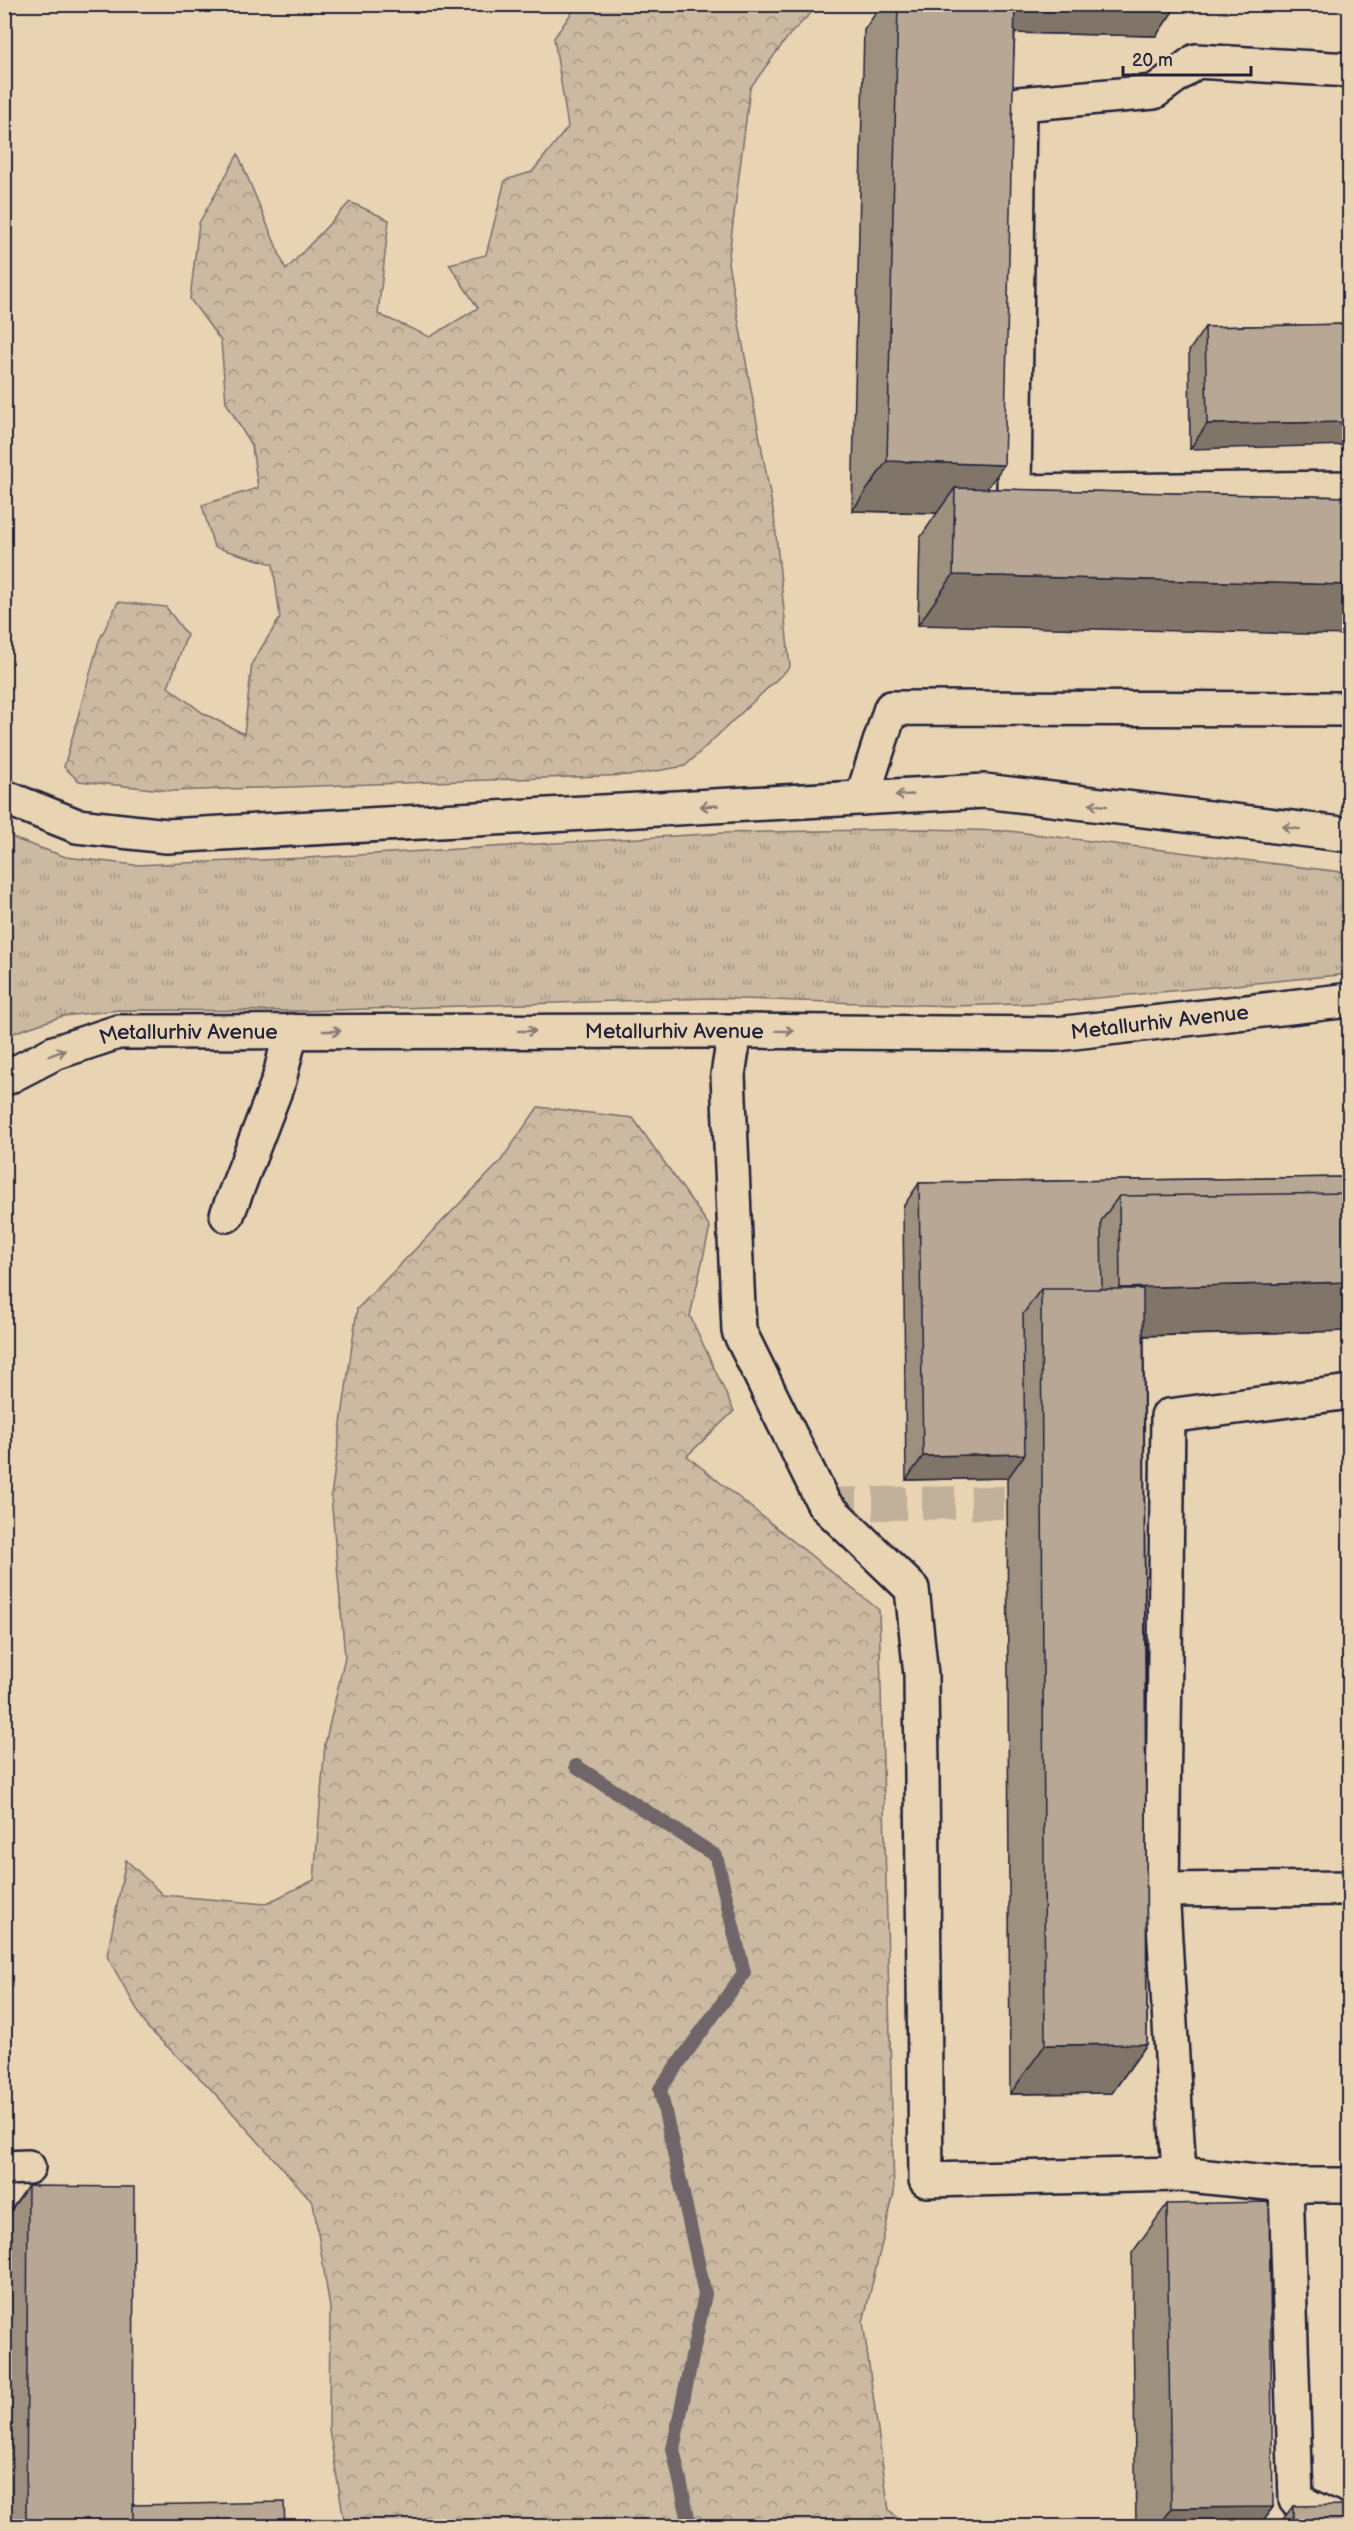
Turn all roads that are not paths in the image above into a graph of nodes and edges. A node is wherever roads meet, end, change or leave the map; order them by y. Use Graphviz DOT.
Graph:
graph roads {
  1 [pos="1350,70"];
  2 [pos="1350,488"];
  3 [pos="1350,709"];
  4 [pos="4,797"];
  5 [pos="862,798"];
  6 [pos="1350,835"];
  7 [pos="1350,1000"];
  8 [pos="735,1030"];
  9 [pos="291,1031"];
  10 [pos="4,1079"];
  11 [pos="227,1215"];
  12 [pos="1350,1392"];
  13 [pos="1350,1888"];
  14 [pos="1162,1890"];
  15 [pos="1179,2174"];
  16 [pos="1286,2185"];
  17 [pos="1350,2185"];
  18 [pos="1349,2526"];
  1 -- 2 [label="street"];
  3 -- 5 [label="street"];
  5 -- 4 [label="street, one-way"];
  6 -- 5 [label="street, one-way"];
  8 -- 7 [label="street, Metallurhiv Avenue, one-way"];
  9 -- 8 [label="street, Metallurhiv Avenue, one-way"];
  8 -- 15 [label="street"];
  10 -- 9 [label="street, Metallurhiv Avenue, one-way"];
  9 -- 11 [label="street"];
  12 -- 14 [label="street"];
  13 -- 14 [label="street"];
  14 -- 15 [label="street"];
  15 -- 16 [label="street"];
  16 -- 17 [label="street"];
  16 -- 18 [label="street"];
}
